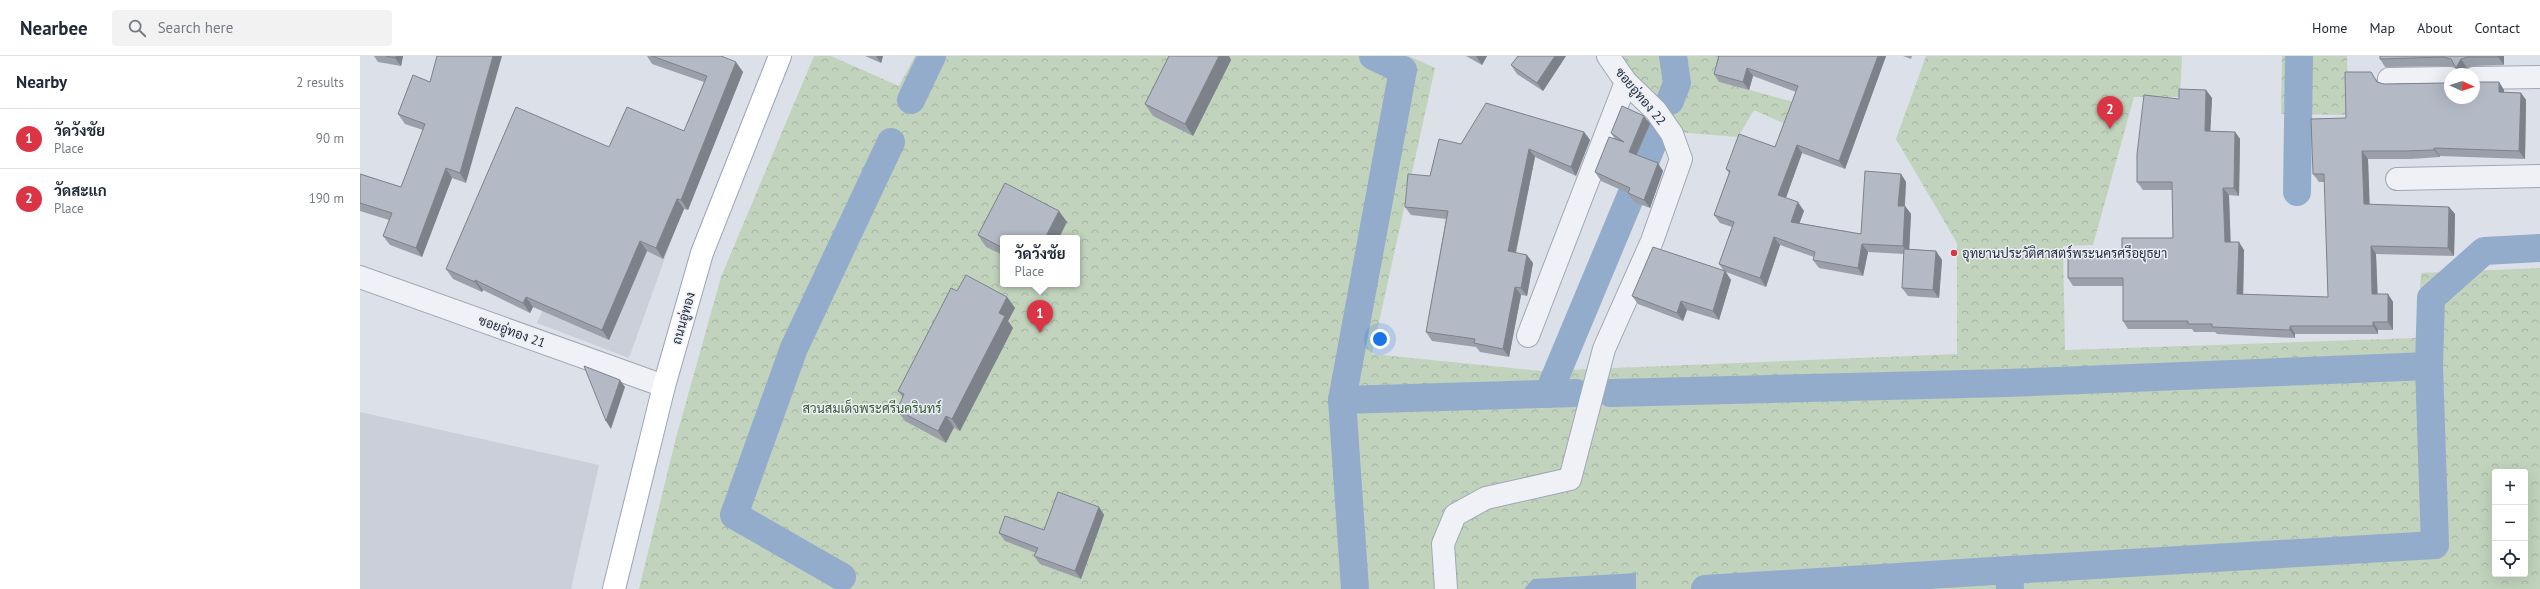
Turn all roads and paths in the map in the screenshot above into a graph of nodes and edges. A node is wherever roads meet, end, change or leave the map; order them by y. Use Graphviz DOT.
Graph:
graph roads {
  1 [pos="780,56"];
  2 [pos="1608,56"];
  3 [pos="2540,77"];
  4 [pos="2444,78"];
  5 [pos="2480,78"];
  6 [pos="2389,79"];
  7 [pos="1626,82"];
  8 [pos="2540,176"];
  9 [pos="2397,179"];
  10 [pos="360,277"];
  11 [pos="1528,336"];
  12 [pos="664,386"];
  13 [pos="614,589"];
  14 [pos="1446,589"];
  1 -- 12 [label="main road, ถนนอู่ทอง"];
  2 -- 7 [label="street, ซอยอู่ทอง 22"];
  3 -- 5 [label="street"];
  4 -- 6 [label="street"];
  7 -- 11 [label="street"];
  7 -- 14 [label="street, ซอยอู่ทอง 22"];
  8 -- 9 [label="street"];
  10 -- 12 [label="street, ซอยอู่ทอง 21"];
  12 -- 13 [label="main road, ถนนอู่ทอง"];
}
